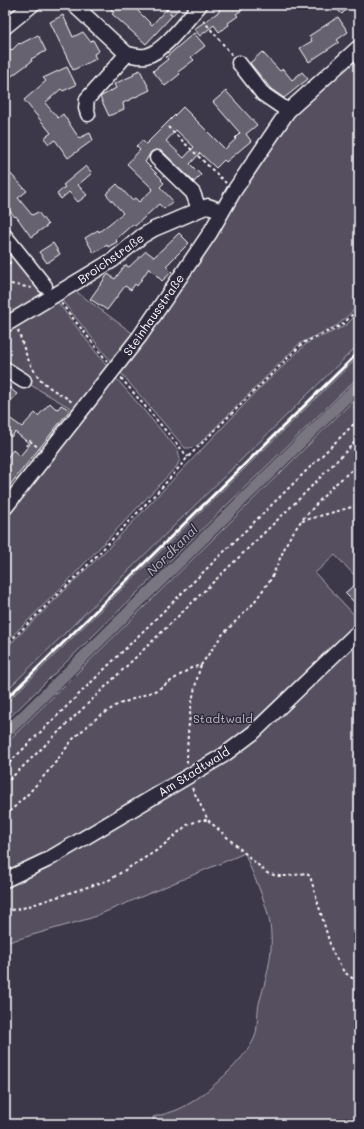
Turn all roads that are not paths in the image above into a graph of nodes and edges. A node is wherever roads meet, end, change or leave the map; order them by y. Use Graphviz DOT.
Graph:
graph roads {
  1 [pos="32,5"];
  2 [pos="74,5"];
  3 [pos="197,8"];
  4 [pos="5,27"];
  5 [pos="359,47"];
  6 [pos="127,54"];
  7 [pos="239,63"];
  8 [pos="288,111"];
  9 [pos="88,114"];
  10 [pos="157,158"];
  11 [pos="199,209"];
  12 [pos="222,211"];
  13 [pos="5,236"];
  14 [pos="42,288"];
  15 [pos="10,323"];
  16 [pos="5,369"];
  17 [pos="24,381"];
  18 [pos="5,508"];
  19 [pos="359,631"];
  20 [pos="5,880"];
  1 -- 4 [label="street"];
  2 -- 6 [label="street"];
  3 -- 6 [label="street"];
  5 -- 8 [label="street, Steinhausstraße"];
  6 -- 9 [label="street"];
  7 -- 8 [label="street"];
  8 -- 12 [label="street, Steinhausstraße"];
  10 -- 11 [label="street"];
  11 -- 12 [label="street, Broichstraße"];
  11 -- 15 [label="street, Broichstraße"];
  12 -- 18 [label="street, Steinhausstraße"];
  13 -- 14 [label="street"];
  16 -- 17 [label="street"];
  19 -- 20 [label="street, Am Stadtwald"];
}
